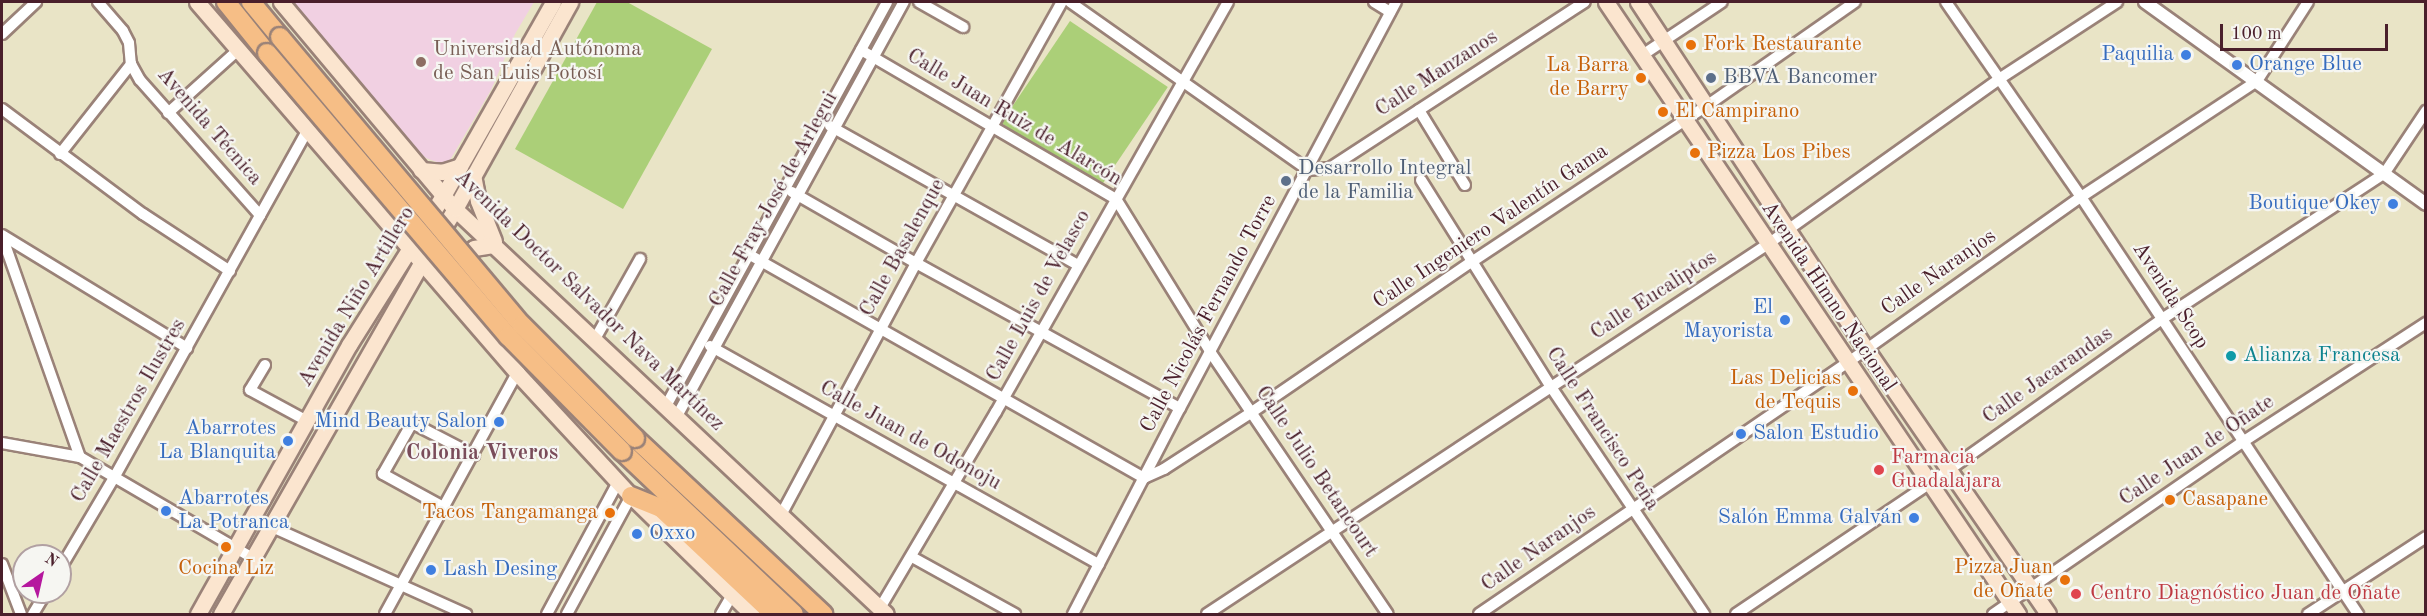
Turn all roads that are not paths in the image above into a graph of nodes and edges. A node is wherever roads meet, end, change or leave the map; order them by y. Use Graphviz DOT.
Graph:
graph roads {
  1 [pos="36,2"];
  2 [pos="98,2"];
  3 [pos="197,2"];
  4 [pos="226,2"];
  5 [pos="251,2"];
  6 [pos="281,2"];
  7 [pos="553,2"];
  8 [pos="570,2"];
  9 [pos="887,2"];
  10 [pos="904,2"];
  11 [pos="919,2"];
  12 [pos="1062,2"];
  13 [pos="1070,2"];
  14 [pos="1228,2"];
  15 [pos="1374,2"];
  16 [pos="1396,2"];
  17 [pos="1585,2"];
  18 [pos="1606,2"];
  19 [pos="1638,2"];
  20 [pos="1722,2"];
  21 [pos="1855,2"];
  22 [pos="1946,2"];
  23 [pos="2117,2"];
  24 [pos="2145,2"];
  25 [pos="2307,2"];
  26 [pos="1390,12"];
  27 [pos="963,27"];
  28 [pos="2,34"];
  29 [pos="1663,41"];
  30 [pos="238,50"];
  31 [pos="861,50"];
  32 [pos="1641,56"];
  33 [pos="875,58"];
  34 [pos="131,64"];
  35 [pos="1999,79"];
  36 [pos="2257,81"];
  37 [pos="1182,82"];
  38 [pos="1706,106"];
  39 [pos="2,110"];
  40 [pos="1419,110"];
  41 [pos="2426,111"];
  42 [pos="168,112"];
  43 [pos="822,121"];
  44 [pos="1684,121"];
  45 [pos="992,126"];
  46 [pos="835,128"];
  47 [pos="307,131"];
  48 [pos="406,152"];
  49 [pos="60,154"];
  50 [pos="460,166"];
  51 [pos="421,170"];
  52 [pos="1308,170"];
  53 [pos="2385,174"];
  54 [pos="473,175"];
  55 [pos="1421,180"];
  56 [pos="1466,185"];
  57 [pos="786,188"];
  58 [pos="799,195"];
  59 [pos="955,195"];
  60 [pos="443,196"];
  61 [pos="2081,197"];
  62 [pos="1116,199"];
  63 [pos="2426,204"];
  64 [pos="373,206"];
  65 [pos="455,210"];
  66 [pos="260,214"];
  67 [pos="1789,230"];
  68 [pos="2,236"];
  69 [pos="1767,244"];
  70 [pos="495,247"];
  71 [pos="410,248"];
  72 [pos="750,255"];
  73 [pos="640,259"];
  74 [pos="422,262"];
  75 [pos="762,262"];
  76 [pos="916,263"];
  77 [pos="1470,263"];
  78 [pos="1078,266"];
  79 [pos="230,271"];
  80 [pos="448,294"];
  81 [pos="2162,319"];
  82 [pos="2426,323"];
  83 [pos="881,329"];
  84 [pos="1041,331"];
  85 [pos="595,339"];
  86 [pos="702,341"];
  87 [pos="187,348"];
  88 [pos="715,349"];
  89 [pos="1866,349"];
  90 [pos="1211,353"];
  91 [pos="1847,363"];
  92 [pos="265,365"];
  93 [pos="518,373"];
  94 [pos="1551,387"];
  95 [pos="1004,398"];
  96 [pos="1180,408"];
  97 [pos="672,411"];
  98 [pos="1252,412"];
  99 [pos="834,415"];
  100 [pos="307,421"];
  101 [pos="2,443"];
  102 [pos="2241,443"];
  103 [pos="474,455"];
  104 [pos="80,457"];
  105 [pos="1950,469"];
  106 [pos="115,476"];
  107 [pos="1144,478"];
  108 [pos="618,482"];
  109 [pos="954,484"];
  110 [pos="1929,484"];
  111 [pos="631,496"];
  112 [pos="445,508"];
  113 [pos="1631,510"];
  114 [pos="781,515"];
  115 [pos="252,518"];
  116 [pos="271,528"];
  117 [pos="1334,532"];
  118 [pos="2426,537"];
  119 [pos="235,547"];
  120 [pos="72,549"];
  121 [pos="912,557"];
  122 [pos="253,558"];
  123 [pos="2,564"];
  124 [pos="1100,564"];
  125 [pos="401,586"];
  126 [pos="2030,588"];
  127 [pos="2342,591"];
  128 [pos="732,595"];
  129 [pos="805,597"];
  130 [pos="2014,609"];
  131 [pos="883,611"];
  132 [pos="21,615"];
  133 [pos="198,615"];
  134 [pos="221,615"];
  135 [pos="385,615"];
  136 [pos="466,615"];
  137 [pos="547,615"];
  138 [pos="567,615"];
  139 [pos="721,615"];
  140 [pos="752,615"];
  141 [pos="774,615"];
  142 [pos="794,615"];
  143 [pos="824,615"];
  144 [pos="830,615"];
  145 [pos="1015,615"];
  146 [pos="1073,615"];
  147 [pos="1207,615"];
  148 [pos="1388,615"];
  149 [pos="1479,615"];
  150 [pos="1704,615"];
  151 [pos="1736,615"];
  152 [pos="1993,615"];
  153 [pos="2048,615"];
  154 [pos="2308,615"];
  155 [pos="2358,615"];
  1 -- 28 [label="street"];
  2 -- 34 [label="street, Avenida Técnica"];
  3 -- 30 [label="main road"];
  4 -- 142 [label="highway, bridge"];
  5 -- 129 [label="highway, bridge"];
  6 -- 48 [label="main road, Avenida Doctor Salvador Nava Martínez"];
  7 -- 50 [label="main road, Avenida Niño Artillero"];
  8 -- 54 [label="main road, Avenida Niño Artillero"];
  9 -- 31 [label="street, Calle Fray José de Arlegui"];
  10 -- 33 [label="street, Calle Fray José de Arlegui"];
  11 -- 27 [label="street"];
  12 -- 45 [label="street, Calle Basalenque"];
  13 -- 37 [label="street"];
  14 -- 37 [label="street, Calle Luis de Velasco"];
  15 -- 26 [label="street"];
  16 -- 26 [label="street, Calle Nicolás Fernando Torre"];
  17 -- 40 [label="street, Calle Manzanos"];
  18 -- 32 [label="main road, Avenida Himno Nacional"];
  19 -- 29 [label="main road, Avenida Himno Nacional"];
  20 -- 29 [label="street"];
  21 -- 38 [label="street, Calle Ingeniero Valentín Gama"];
  22 -- 35 [label="street, Avenida Scop"];
  23 -- 35 [label="street, Calle Eucaliptos"];
  24 -- 36 [label="street"];
  25 -- 36 [label="street, Calle Naranjos"];
  26 -- 52 [label="street, Calle Nicolás Fernando Torre"];
  29 -- 32 [label="street"];
  29 -- 38 [label="main road, Avenida Himno Nacional"];
  30 -- 42 [label="street"];
  30 -- 47 [label="main road"];
  31 -- 33 [label="street, Calle Juan Ruiz de Alarcón"];
  31 -- 43 [label="street, Calle Fray José de Arlegui"];
  32 -- 44 [label="main road, Avenida Himno Nacional"];
  33 -- 45 [label="street, Calle Juan Ruiz de Alarcón"];
  33 -- 46 [label="street, Calle Fray José de Arlegui"];
  34 -- 42 [label="street, Avenida Técnica"];
  34 -- 49 [label="street"];
  35 -- 61 [label="street, Avenida Scop"];
  35 -- 67 [label="street, Calle Eucaliptos"];
  36 -- 53 [label="street"];
  36 -- 61 [label="street, Calle Naranjos"];
  37 -- 52 [label="street"];
  37 -- 62 [label="street, Calle Luis de Velasco"];
  38 -- 44 [label="street, Calle Ingeniero Valentín Gama"];
  38 -- 67 [label="main road, Avenida Himno Nacional"];
  39 -- 49 [label="street"];
  40 -- 52 [label="street, Calle Manzanos"];
  40 -- 56 [label="street"];
  41 -- 53 [label="street"];
  42 -- 66 [label="street, Avenida Técnica"];
  43 -- 46 [label="street"];
  43 -- 57 [label="street, Calle Fray José de Arlegui"];
  44 -- 69 [label="main road, Avenida Himno Nacional"];
  44 -- 77 [label="street, Calle Ingeniero Valentín Gama"];
  45 -- 59 [label="street, Calle Basalenque"];
  45 -- 62 [label="street, Calle Juan Ruiz de Alarcón"];
  46 -- 58 [label="street, Calle Fray José de Arlegui"];
  46 -- 59 [label="street"];
  47 -- 64 [label="main road"];
  47 -- 66 [label="street, Calle Maestros Ilustres"];
  48 -- 51 [label="main road, Avenida Doctor Salvador Nava Martínez"];
  48 -- 64 [label="main road"];
  49 -- 79 [label="street"];
  50 -- 51 [label="main road"];
  50 -- 60 [label="main road, Avenida Niño Artillero"];
  51 -- 60 [label="main road, Avenida Doctor Salvador Nava Martínez"];
  52 -- 90 [label="street, Calle Nicolás Fernando Torre"];
  53 -- 63 [label="street"];
  53 -- 81 [label="street, Calle Jacarandas"];
  54 -- 65 [label="main road, Avenida Niño Artillero"];
  54 -- 70 [label="main road"];
  55 -- 77 [label="street, Calle Francisco Peña"];
  57 -- 58 [label="street"];
  57 -- 72 [label="street, Calle Fray José de Arlegui"];
  58 -- 75 [label="street, Calle Fray José de Arlegui"];
  58 -- 76 [label="street"];
  59 -- 76 [label="street, Calle Basalenque"];
  59 -- 78 [label="street"];
  60 -- 65 [label="main road, Avenida Doctor Salvador Nava Martínez"];
  60 -- 71 [label="main road, Avenida Niño Artillero"];
  61 -- 81 [label="street, Avenida Scop"];
  61 -- 89 [label="street, Calle Naranjos"];
  62 -- 78 [label="street, Calle Luis de Velasco"];
  62 -- 90 [label="street, Calle Juan Ruiz de Alarcón"];
  64 -- 71 [label="main road"];
  65 -- 70 [label="main road, Avenida Doctor Salvador Nava Martínez"];
  65 -- 74 [label="main road, Avenida Niño Artillero"];
  66 -- 79 [label="street, Calle Maestros Ilustres"];
  67 -- 69 [label="street, Calle Eucaliptos"];
  67 -- 89 [label="main road, Avenida Himno Nacional"];
  68 -- 87 [label="street"];
  68 -- 104 [label="street"];
  69 -- 91 [label="main road, Avenida Himno Nacional"];
  69 -- 94 [label="street, Calle Eucaliptos"];
  70 -- 80 [label="main road"];
  70 -- 85 [label="main road, Avenida Doctor Salvador Nava Martínez"];
  71 -- 74 [label="main road"];
  71 -- 100 [label="main road, Avenida Niño Artillero"];
  72 -- 75 [label="street"];
  72 -- 86 [label="street, Calle Fray José de Arlegui"];
  73 -- 85 [label="street"];
  74 -- 80 [label="main road"];
  74 -- 116 [label="main road, Avenida Niño Artillero"];
  75 -- 83 [label="street"];
  75 -- 88 [label="street, Calle Fray José de Arlegui"];
  76 -- 83 [label="street, Calle Basalenque"];
  76 -- 84 [label="street"];
  77 -- 94 [label="street, Calle Francisco Peña"];
  77 -- 98 [label="street, Calle Ingeniero Valentín Gama"];
  78 -- 84 [label="street, Calle Luis de Velasco"];
  79 -- 87 [label="street, Calle Maestros Ilustres"];
  80 -- 93 [label="main road"];
  81 -- 102 [label="street, Avenida Scop"];
  81 -- 105 [label="street, Calle Jacarandas"];
  82 -- 102 [label="street, Calle Juan de Oñate"];
  83 -- 95 [label="street"];
  83 -- 99 [label="street, Calle Basalenque"];
  84 -- 95 [label="street, Calle Luis de Velasco"];
  84 -- 96 [label="street"];
  85 -- 97 [label="main road, Avenida Doctor Salvador Nava Martínez"];
  86 -- 88 [label="street, Calle Juan de Odonoju"];
  86 -- 97 [label="street, Calle Fray José de Arlegui"];
  87 -- 106 [label="street, Calle Maestros Ilustres"];
  88 -- 97 [label="street, Calle Fray José de Arlegui"];
  88 -- 99 [label="street, Calle Juan de Odonoju"];
  89 -- 91 [label="street, Calle Naranjos"];
  89 -- 105 [label="main road, Avenida Himno Nacional"];
  90 -- 96 [label="street, Calle Nicolás Fernando Torre"];
  90 -- 98 [label="street, Calle Julio Betancourt"];
  91 -- 110 [label="main road, Avenida Himno Nacional"];
  91 -- 113 [label="street, Calle Naranjos"];
  92 -- 100 [label="street"];
  93 -- 103 [label="street"];
  93 -- 108 [label="main road"];
  94 -- 113 [label="street, Calle Francisco Peña"];
  94 -- 117 [label="street, Calle Eucaliptos"];
  95 -- 107 [label="street"];
  95 -- 109 [label="street, Calle Luis de Velasco"];
  96 -- 107 [label="street, Calle Nicolás Fernando Torre"];
  97 -- 114 [label="main road, Avenida Doctor Salvador Nava Martínez"];
  98 -- 107 [label="street, Calle Ingeniero Valentín Gama"];
  98 -- 117 [label="street, Calle Julio Betancourt"];
  99 -- 109 [label="street, Calle Juan de Odonoju"];
  99 -- 114 [label="street, Calle Basalenque"];
  100 -- 115 [label="main road, Avenida Niño Artillero"];
  101 -- 104 [label="street"];
  102 -- 126 [label="street, Calle Juan de Oñate"];
  102 -- 127 [label="street, Avenida Scop"];
  103 -- 112 [label="street"];
  103 -- 112 [label="street"];
  104 -- 106 [label="street"];
  105 -- 110 [label="street, Calle Jacarandas"];
  105 -- 126 [label="main road, Avenida Himno Nacional"];
  106 -- 119 [label="street"];
  106 -- 120 [label="street, Calle Maestros Ilustres"];
  107 -- 124 [label="street, Calle Nicolás Fernando Torre"];
  108 -- 111 [label="main road"];
  108 -- 137 [label="street"];
  109 -- 121 [label="street, Calle Luis de Velasco"];
  109 -- 124 [label="street, Calle Juan de Odonoju"];
  110 -- 130 [label="main road, Avenida Himno Nacional"];
  110 -- 151 [label="street, Calle Jacarandas"];
  111 -- 128 [label="main road"];
  111 -- 138 [label="street"];
  111 -- 141 [label="highway"];
  112 -- 125 [label="street"];
  113 -- 149 [label="street, Calle Naranjos"];
  113 -- 150 [label="street, Calle Francisco Peña"];
  114 -- 131 [label="main road, Avenida Doctor Salvador Nava Martínez"];
  115 -- 116 [label="street"];
  115 -- 119 [label="main road, Avenida Niño Artillero"];
  116 -- 122 [label="main road, Avenida Niño Artillero"];
  116 -- 125 [label="street"];
  117 -- 147 [label="street, Calle Eucaliptos"];
  117 -- 148 [label="street, Calle Julio Betancourt"];
  118 -- 127 [label="street"];
  119 -- 122 [label="street"];
  119 -- 133 [label="main road, Avenida Niño Artillero"];
  121 -- 131 [label="street, Calle Luis de Velasco"];
  121 -- 145 [label="street"];
  122 -- 134 [label="main road, Avenida Niño Artillero"];
  123 -- 132 [label="street"];
  124 -- 146 [label="street, Calle Nicolás Fernando Torre"];
  125 -- 135 [label="street"];
  125 -- 136 [label="street"];
  126 -- 130 [label="street, Calle Juan de Oñate"];
  126 -- 153 [label="main road, Avenida Himno Nacional"];
  127 -- 154 [label="street"];
  127 -- 155 [label="street, Avenida Scop"];
  128 -- 139 [label="street"];
  128 -- 140 [label="main road"];
  129 -- 143 [label="highway"];
  129 -- 144 [label="highway"];
  130 -- 152 [label="street, Calle Juan de Oñate"];
}
